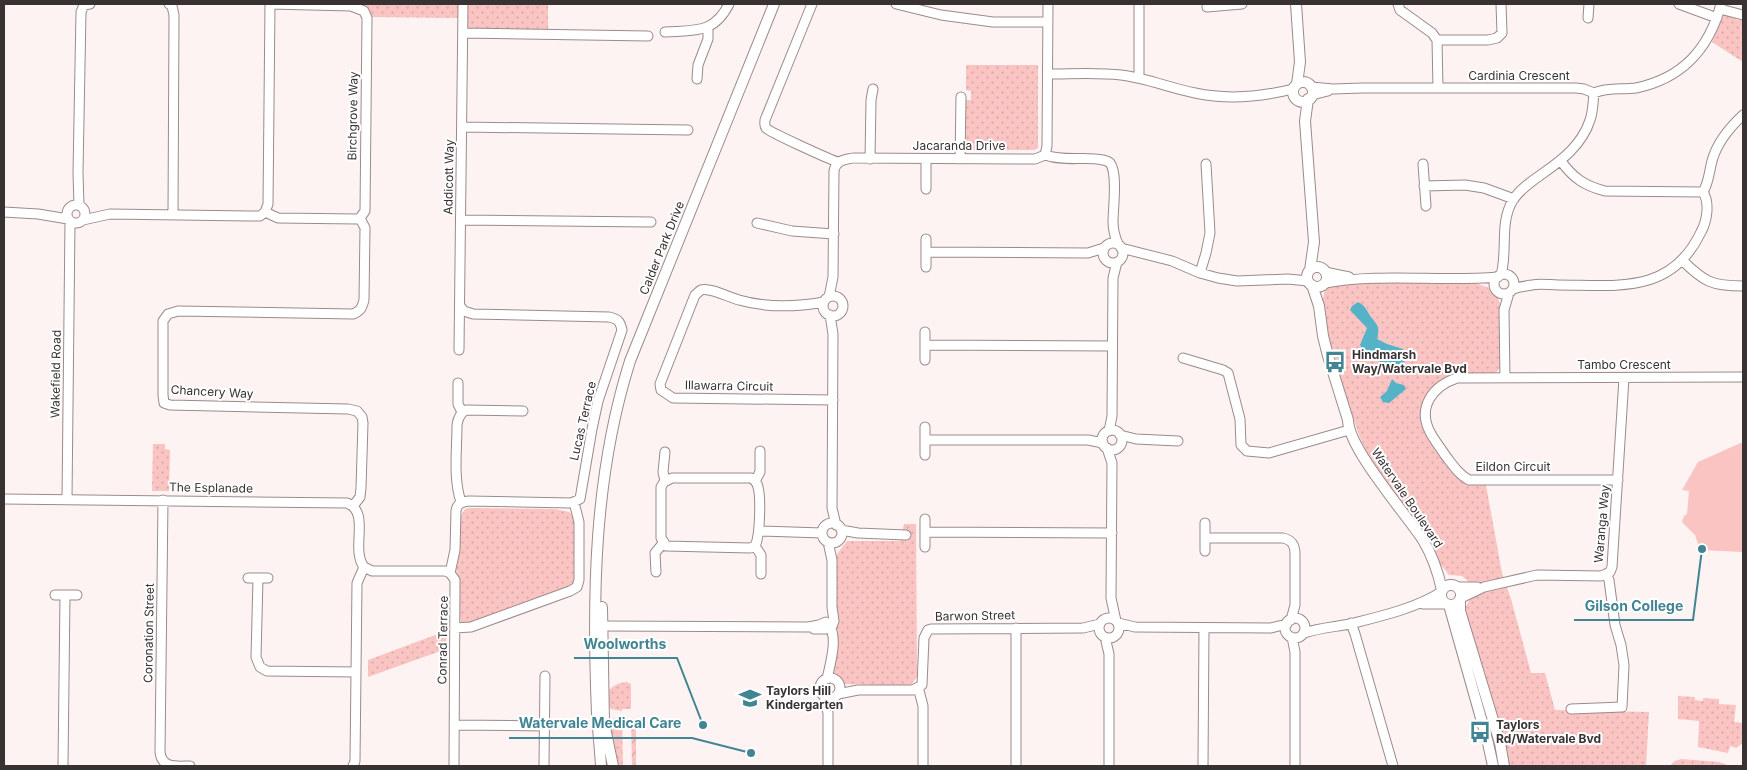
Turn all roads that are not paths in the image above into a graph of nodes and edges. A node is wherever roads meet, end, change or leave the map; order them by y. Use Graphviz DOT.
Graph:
graph roads {
  1 [pos="90,4"];
  2 [pos="169,4"];
  3 [pos="270,4"];
  4 [pos="463,4"];
  5 [pos="729,4"];
  6 [pos="774,4"];
  7 [pos="812,4"];
  8 [pos="896,4"];
  9 [pos="1048,4"];
  10 [pos="1139,4"];
  11 [pos="1242,4"];
  12 [pos="1296,4"];
  13 [pos="1398,4"];
  14 [pos="1501,4"];
  15 [pos="1589,4"];
  16 [pos="1680,4"];
  17 [pos="1207,7"];
  18 [pos="1719,10"];
  19 [pos="1743,14"];
  20 [pos="1588,18"];
  21 [pos="1048,22"];
  22 [pos="708,28"];
  23 [pos="665,32"];
  24 [pos="464,33"];
  25 [pos="648,36"];
  26 [pos="1437,40"];
  27 [pos="1048,74"];
  28 [pos="1139,78"];
  29 [pos="697,79"];
  30 [pos="1438,88"];
  31 [pos="873,89"];
  32 [pos="1302,92"];
  33 [pos="1594,93"];
  34 [pos="961,97"];
  35 [pos="1743,115"];
  36 [pos="462,127"];
  37 [pos="688,130"];
  38 [pos="1045,155"];
  39 [pos="870,158"];
  40 [pos="926,159"];
  41 [pos="960,159"];
  42 [pos="1561,161"];
  43 [pos="838,162"];
  44 [pos="1206,164"];
  45 [pos="1422,164"];
  46 [pos="1424,186"];
  47 [pos="926,189"];
  48 [pos="1703,192"];
  49 [pos="1514,199"];
  50 [pos="75,206"];
  51 [pos="1426,206"];
  52 [pos="4,212"];
  53 [pos="265,212"];
  54 [pos="38,214"];
  55 [pos="110,214"];
  56 [pos="173,215"];
  57 [pos="360,218"];
  58 [pos="69,220"];
  59 [pos="461,220"];
  60 [pos="82,221"];
  61 [pos="651,222"];
  62 [pos="757,223"];
  63 [pos="1113,224"];
  64 [pos="834,234"];
  65 [pos="926,239"];
  66 [pos="1106,246"];
  67 [pos="70,248"];
  68 [pos="926,252"];
  69 [pos="1088,253"];
  70 [pos="1115,255"];
  71 [pos="1682,260"];
  72 [pos="926,267"];
  73 [pos="1200,274"];
  74 [pos="1317,277"];
  75 [pos="1505,283"];
  76 [pos="1743,286"];
  77 [pos="460,306"];
  78 [pos="830,306"];
  79 [pos="925,332"];
  80 [pos="925,345"];
  81 [pos="1112,346"];
  82 [pos="458,350"];
  83 [pos="1183,358"];
  84 [pos="925,360"];
  85 [pos="1743,377"];
  86 [pos="1505,378"];
  87 [pos="1624,378"];
  88 [pos="458,383"];
  89 [pos="833,400"];
  90 [pos="524,411"];
  91 [pos="462,412"];
  92 [pos="925,427"];
  93 [pos="1349,430"];
  94 [pos="925,440"];
  95 [pos="1112,440"];
  96 [pos="1178,441"];
  97 [pos="760,451"];
  98 [pos="665,452"];
  99 [pos="925,455"];
  100 [pos="755,480"];
  101 [pos="1618,480"];
  102 [pos="666,481"];
  103 [pos="4,498"];
  104 [pos="66,499"];
  105 [pos="163,500"];
  106 [pos="461,502"];
  107 [pos="574,502"];
  108 [pos="353,506"];
  109 [pos="925,519"];
  110 [pos="1205,523"];
  111 [pos="759,531"];
  112 [pos="926,532"];
  113 [pos="1112,533"];
  114 [pos="835,534"];
  115 [pos="906,535"];
  116 [pos="1205,538"];
  117 [pos="664,542"];
  118 [pos="755,546"];
  119 [pos="925,546"];
  120 [pos="1205,551"];
  121 [pos="1434,562"];
  122 [pos="364,567"];
  123 [pos="656,572"];
  124 [pos="450,573"];
  125 [pos="761,574"];
  126 [pos="1606,574"];
  127 [pos="268,578"];
  128 [pos="1457,586"];
  129 [pos="1484,586"];
  130 [pos="1441,591"];
  131 [pos="55,595"];
  132 [pos="65,595"];
  133 [pos="78,595"];
  134 [pos="1460,599"];
  135 [pos="1420,604"];
  136 [pos="1448,605"];
  137 [pos="1351,623"];
  138 [pos="599,626"];
  139 [pos="827,626"];
  140 [pos="455,628"];
  141 [pos="1016,628"];
  142 [pos="1110,628"];
  143 [pos="1204,628"];
  144 [pos="1295,628"];
  145 [pos="356,672"];
  146 [pos="545,676"];
  147 [pos="835,687"];
  148 [pos="918,687"];
  149 [pos="824,696"];
  150 [pos="1571,709"];
  151 [pos="828,713"];
  152 [pos="601,714"];
  153 [pos="455,725"];
  154 [pos="545,726"];
  155 [pos="162,764"];
  156 [pos="63,766"];
  157 [pos="190,766"];
  158 [pos="353,766"];
  159 [pos="454,766"];
  160 [pos="544,766"];
  161 [pos="601,766"];
  162 [pos="613,766"];
  163 [pos="828,766"];
  164 [pos="923,766"];
  165 [pos="1016,766"];
  166 [pos="1109,766"];
  167 [pos="1203,766"];
  168 [pos="1295,766"];
  169 [pos="1394,766"];
  170 [pos="1492,766"];
  171 [pos="1504,766"];
  1 -- 50 [label="street"];
  2 -- 56 [label="street"];
  3 -- 53 [label="street"];
  3 -- 57 [label="street, Birchgrove Way"];
  4 -- 24 [label="street, Addicott Way"];
  5 -- 22 [label="street"];
  6 -- 138 [label="street, Calder Park Drive"];
  7 -- 43 [label="street"];
  8 -- 21 [label="street"];
  9 -- 21 [label="street"];
  10 -- 28 [label="street"];
  11 -- 17 [label="street"];
  12 -- 32 [label="street, Watervale Boulevard"];
  13 -- 26 [label="street"];
  14 -- 26 [label="street"];
  15 -- 20 [label="street"];
  16 -- 18 [label="street"];
  18 -- 19 [label="street"];
  18 -- 33 [label="street, Cardinia Crescent"];
  21 -- 27 [label="street"];
  22 -- 23 [label="street"];
  22 -- 29 [label="street"];
  24 -- 25 [label="street"];
  24 -- 36 [label="street, Addicott Way"];
  26 -- 30 [label="street"];
  27 -- 28 [label="street"];
  27 -- 38 [label="street"];
  28 -- 32 [label="street"];
  30 -- 32 [label="street, Cardinia Crescent"];
  30 -- 33 [label="street, Cardinia Crescent"];
  31 -- 39 [label="street"];
  32 -- 74 [label="street, Watervale Boulevard"];
  33 -- 42 [label="street"];
  34 -- 41 [label="street"];
  35 -- 48 [label="street"];
  36 -- 37 [label="street"];
  36 -- 59 [label="street, Addicott Way"];
  38 -- 41 [label="street, Jacaranda Drive"];
  38 -- 63 [label="street, Jacaranda Drive"];
  39 -- 40 [label="street, Jacaranda Drive"];
  39 -- 43 [label="street, Jacaranda Drive"];
  40 -- 41 [label="street, Jacaranda Drive"];
  40 -- 47 [label="street"];
  42 -- 48 [label="street"];
  42 -- 49 [label="street"];
  43 -- 64 [label="street"];
  44 -- 73 [label="street"];
  45 -- 46 [label="street"];
  46 -- 49 [label="street"];
  46 -- 51 [label="street"];
  48 -- 71 [label="street"];
  49 -- 75 [label="street"];
  50 -- 54 [label="street"];
  50 -- 55 [label="street"];
  50 -- 58 [label="street"];
  50 -- 60 [label="street"];
  52 -- 54 [label="street"];
  53 -- 56 [label="street"];
  53 -- 57 [label="street"];
  54 -- 58 [label="street"];
  55 -- 56 [label="street"];
  55 -- 60 [label="street"];
  57 -- 108 [label="street, Chancery Way"];
  58 -- 60 [label="street"];
  58 -- 67 [label="street, Wakefield Road"];
  59 -- 61 [label="street"];
  59 -- 77 [label="street, Addicott Way"];
  60 -- 67 [label="street, Wakefield Road"];
  62 -- 64 [label="street"];
  63 -- 66 [label="street"];
  63 -- 70 [label="street"];
  64 -- 78 [label="street"];
  65 -- 68 [label="street"];
  66 -- 69 [label="street"];
  66 -- 70 [label="street"];
  66 -- 70 [label="street"];
  67 -- 104 [label="street, Wakefield Road"];
  68 -- 69 [label="street"];
  68 -- 72 [label="street"];
  69 -- 70 [label="street"];
  70 -- 73 [label="street"];
  70 -- 81 [label="street"];
  71 -- 75 [label="street"];
  71 -- 76 [label="street"];
  73 -- 74 [label="street"];
  74 -- 75 [label="street"];
  74 -- 93 [label="street, Watervale Boulevard"];
  75 -- 86 [label="street"];
  77 -- 82 [label="street, Addicott Way"];
  77 -- 107 [label="street, Lucas Terrace"];
  78 -- 89 [label="street"];
  78 -- 89 [label="street, Illawarra Circuit"];
  79 -- 80 [label="street"];
  80 -- 81 [label="street"];
  80 -- 84 [label="street"];
  81 -- 95 [label="street"];
  83 -- 93 [label="street"];
  85 -- 87 [label="street, Tambo Crescent"];
  86 -- 87 [label="street, Tambo Crescent"];
  86 -- 101 [label="street, Eildon Circuit"];
  87 -- 101 [label="street, Waranga Way"];
  88 -- 91 [label="street"];
  89 -- 114 [label="street"];
  90 -- 91 [label="street"];
  91 -- 106 [label="street"];
  92 -- 94 [label="street"];
  93 -- 121 [label="street, Watervale Boulevard"];
  94 -- 95 [label="street"];
  94 -- 99 [label="street"];
  95 -- 96 [label="street"];
  95 -- 113 [label="street"];
  97 -- 100 [label="street"];
  98 -- 102 [label="street"];
  100 -- 102 [label="street"];
  100 -- 111 [label="street"];
  101 -- 126 [label="street, Waranga Way"];
  102 -- 117 [label="street"];
  103 -- 104 [label="street, The Esplanade"];
  104 -- 105 [label="street, The Esplanade"];
  105 -- 108 [label="street, The Esplanade"];
  105 -- 155 [label="street, Coronation Street"];
  106 -- 107 [label="street"];
  106 -- 124 [label="street"];
  107 -- 140 [label="street"];
  108 -- 122 [label="street"];
  109 -- 112 [label="street"];
  110 -- 116 [label="street"];
  111 -- 114 [label="street"];
  111 -- 118 [label="street"];
  112 -- 113 [label="street"];
  112 -- 119 [label="street"];
  113 -- 142 [label="street"];
  114 -- 115 [label="street"];
  114 -- 139 [label="street"];
  116 -- 120 [label="street"];
  116 -- 144 [label="street"];
  117 -- 118 [label="street"];
  117 -- 123 [label="street"];
  118 -- 125 [label="street"];
  121 -- 128 [label="street, Watervale Boulevard"];
  121 -- 130 [label="street, Watervale Boulevard"];
  122 -- 124 [label="street"];
  122 -- 145 [label="street"];
  124 -- 140 [label="street, Conrad Terrace"];
  126 -- 129 [label="street"];
  126 -- 150 [label="street, Waranga Way"];
  127 -- 145 [label="street"];
  128 -- 129 [label="street"];
  128 -- 130 [label="street"];
  128 -- 134 [label="street"];
  129 -- 134 [label="street"];
  130 -- 135 [label="street, Barwon Street"];
  130 -- 136 [label="street"];
  131 -- 132 [label="street"];
  132 -- 133 [label="street"];
  132 -- 156 [label="street"];
  134 -- 136 [label="street"];
  134 -- 171 [label="street"];
  135 -- 136 [label="street, Barwon Street"];
  135 -- 137 [label="street, Barwon Street"];
  136 -- 170 [label="street"];
  137 -- 144 [label="street, Barwon Street"];
  137 -- 169 [label="street"];
  138 -- 139 [label="street"];
  138 -- 152 [label="street, Calder Park Drive"];
  139 -- 147 [label="street"];
  140 -- 153 [label="street, Conrad Terrace"];
  141 -- 142 [label="street, Barwon Street"];
  141 -- 148 [label="street, Barwon Street"];
  141 -- 165 [label="street"];
  142 -- 143 [label="street, Barwon Street"];
  142 -- 166 [label="street"];
  143 -- 144 [label="street, Barwon Street"];
  143 -- 167 [label="street"];
  144 -- 168 [label="street"];
  145 -- 158 [label="street"];
  146 -- 154 [label="street"];
  147 -- 148 [label="street"];
  147 -- 149 [label="street"];
  147 -- 149 [label="street"];
  147 -- 151 [label="street"];
  148 -- 164 [label="street"];
  149 -- 151 [label="street"];
  151 -- 163 [label="street"];
  152 -- 161 [label="street, Calder Park Drive"];
  152 -- 162 [label="street, Calder Park Drive"];
  153 -- 154 [label="street"];
  153 -- 159 [label="street, Conrad Terrace"];
  154 -- 160 [label="street"];
  155 -- 157 [label="street"];
}
